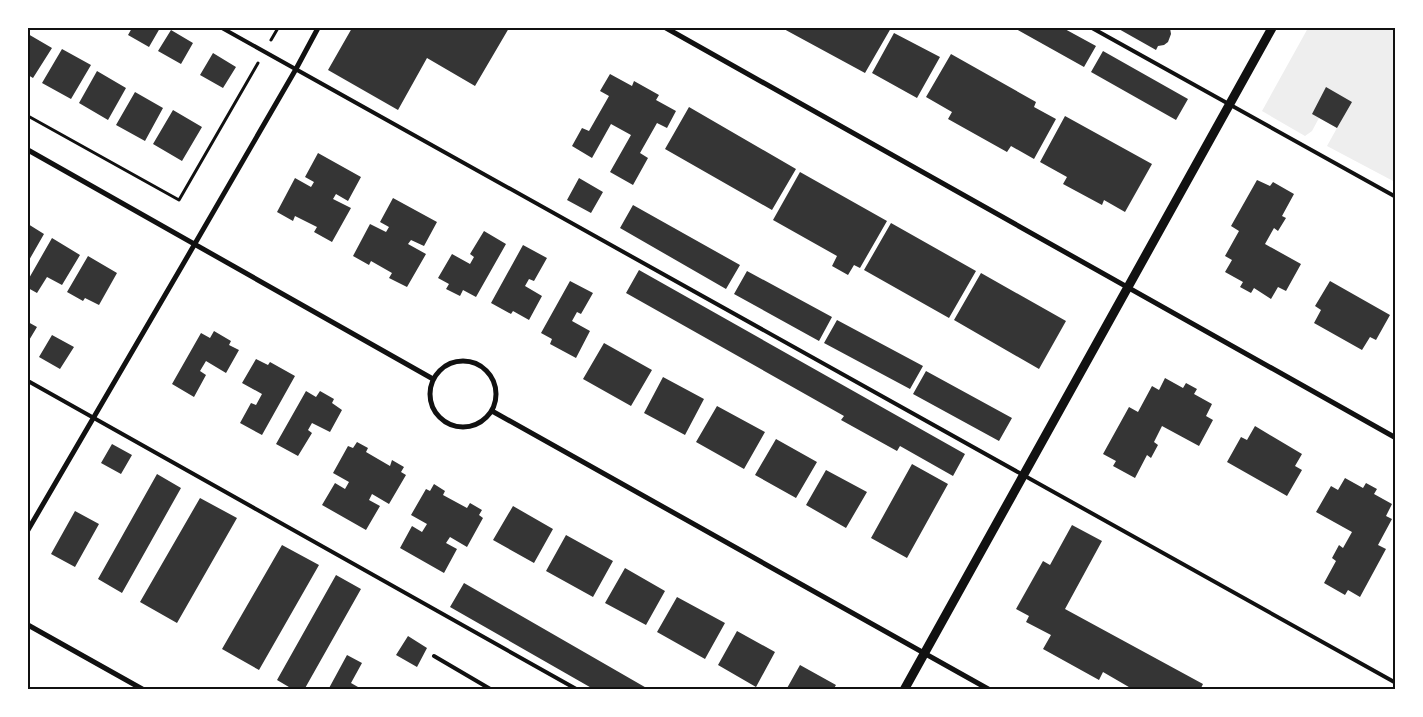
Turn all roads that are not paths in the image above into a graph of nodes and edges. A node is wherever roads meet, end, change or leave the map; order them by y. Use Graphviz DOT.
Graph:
graph roads {
  1 [pos="222,28"];
  2 [pos="318,28"];
  3 [pos="666,28"];
  4 [pos="1092,28"];
  5 [pos="1272,28"];
  6 [pos="296,69"];
  7 [pos="1229,104"];
  8 [pos="28,150"];
  9 [pos="1396,198"];
  10 [pos="195,244"];
  11 [pos="1127,286"];
  12 [pos="433,379"];
  13 [pos="28,381"];
  14 [pos="492,411"];
  15 [pos="94,418"];
  16 [pos="1396,438"];
  17 [pos="1023,475"];
  18 [pos="28,530"];
  19 [pos="28,625"];
  20 [pos="925,653"];
  21 [pos="434,656"];
  22 [pos="1396,683"];
  23 [pos="144,690"];
  24 [pos="492,690"];
  25 [pos="578,690"];
  26 [pos="904,690"];
  27 [pos="990,690"];
  1 -- 6 [label="lane"];
  2 -- 6 [label="street"];
  3 -- 11 [label="street"];
  4 -- 7 [label="lane"];
  5 -- 7 [label="street"];
  6 -- 10 [label="street"];
  6 -- 17 [label="lane"];
  7 -- 9 [label="lane"];
  7 -- 11 [label="street"];
  8 -- 10 [label="street"];
  10 -- 12 [label="street"];
  10 -- 15 [label="street"];
  11 -- 16 [label="street"];
  11 -- 17 [label="street"];
  12 -- 14 [label="street"];
  12 -- 14 [label="street"];
  13 -- 15 [label="lane"];
  14 -- 20 [label="street"];
  15 -- 18 [label="street"];
  15 -- 25 [label="lane"];
  17 -- 20 [label="street"];
  17 -- 22 [label="lane"];
  19 -- 23 [label="street"];
  20 -- 26 [label="street"];
  20 -- 27 [label="street"];
  21 -- 24 [label="lane"];
}
